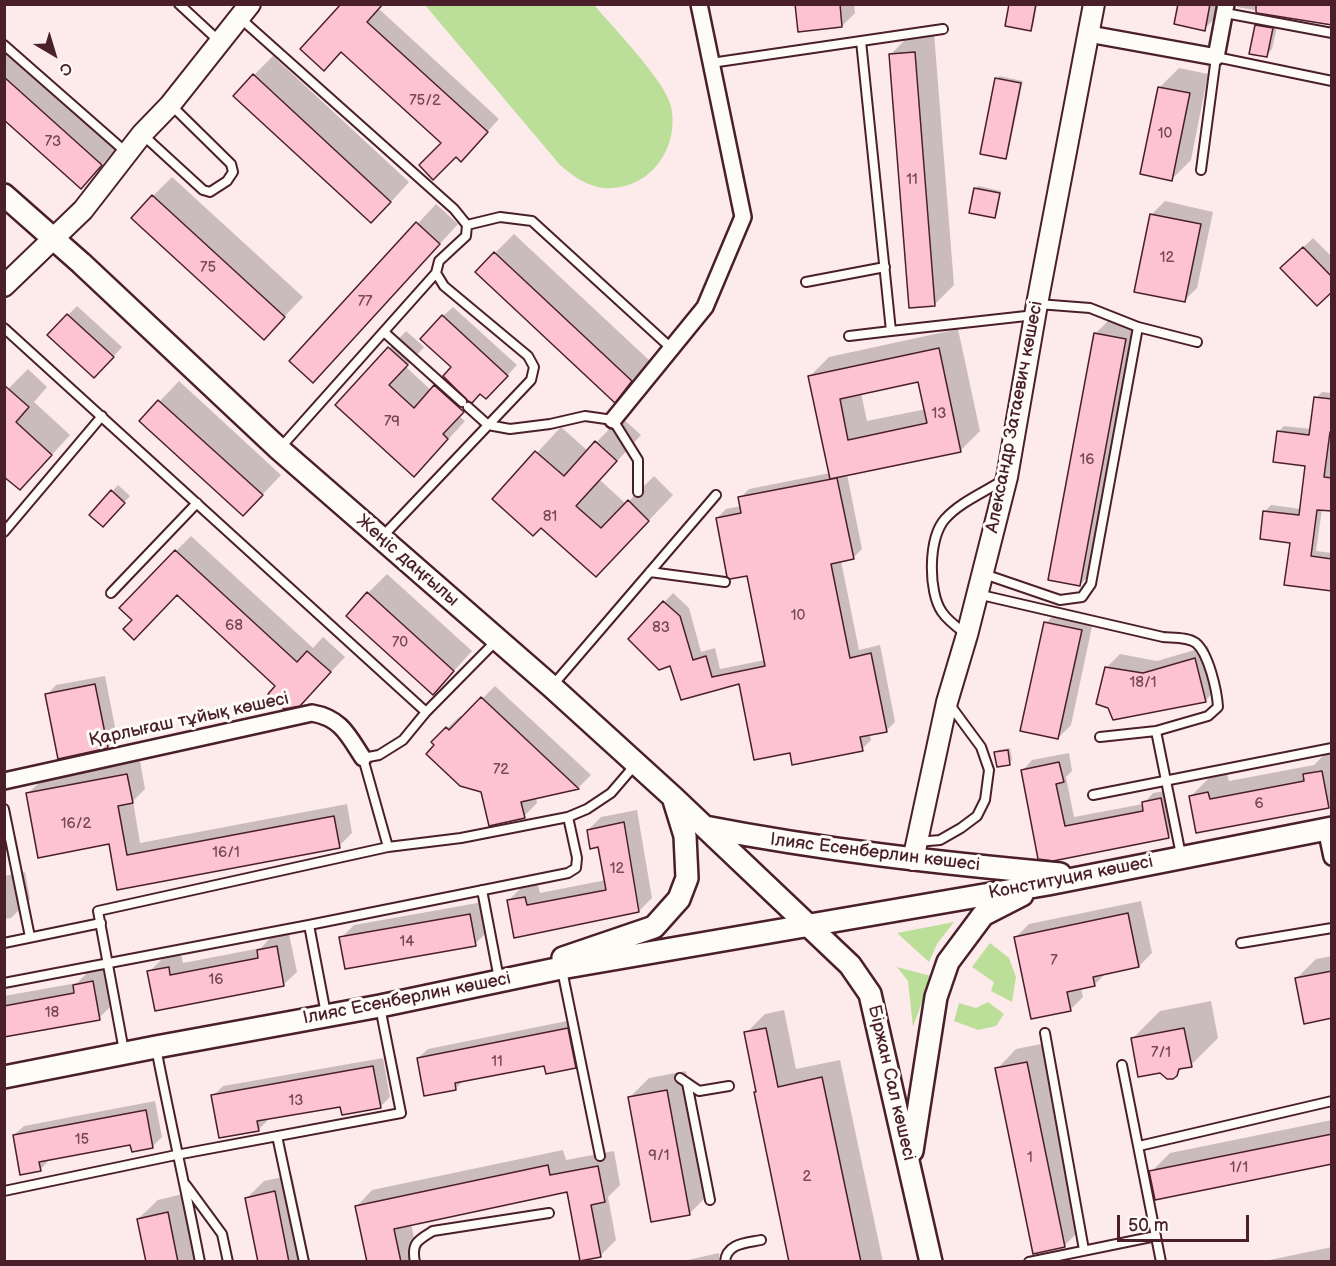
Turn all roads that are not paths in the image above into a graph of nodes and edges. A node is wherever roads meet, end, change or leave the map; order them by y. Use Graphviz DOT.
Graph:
graph roads {
  1 [pos="179,4"];
  2 [pos="699,4"];
  3 [pos="1094,4"];
  4 [pos="1226,8"];
  5 [pos="245,11"];
  6 [pos="943,29"];
  7 [pos="1332,33"];
  8 [pos="1089,34"];
  9 [pos="861,41"];
  10 [pos="220,42"];
  11 [pos="4,45"];
  12 [pos="1216,57"];
  13 [pos="711,63"];
  14 [pos="1332,81"];
  15 [pos="170,105"];
  16 [pos="142,134"];
  17 [pos="128,153"];
  18 [pos="1201,170"];
  19 [pos="4,195"];
  20 [pos="467,225"];
  21 [pos="54,239"];
  22 [pos="885,267"];
  23 [pos="436,273"];
  24 [pos="806,282"];
  25 [pos="4,286"];
  26 [pos="1037,309"];
  27 [pos="1138,327"];
  28 [pos="4,328"];
  29 [pos="891,331"];
  30 [pos="384,332"];
  31 [pos="849,336"];
  32 [pos="1197,342"];
  33 [pos="672,348"];
  34 [pos="102,416"];
  35 [pos="613,420"];
  36 [pos="488,424"];
  37 [pos="279,449"];
  38 [pos="1007,477"];
  39 [pos="638,492"];
  40 [pos="716,495"];
  41 [pos="197,502"];
  42 [pos="4,532"];
  43 [pos="381,538"];
  44 [pos="650,572"];
  45 [pos="983,574"];
  46 [pos="725,582"];
  47 [pos="111,593"];
  48 [pos="977,594"];
  49 [pos="967,635"];
  50 [pos="497,640"];
  51 [pos="552,687"];
  52 [pos="947,702"];
  53 [pos="426,712"];
  54 [pos="1156,731"];
  55 [pos="1100,737"];
  56 [pos="1332,748"];
  57 [pos="363,758"];
  58 [pos="636,763"];
  59 [pos="4,781"];
  60 [pos="1166,781"];
  61 [pos="1093,795"];
  62 [pos="673,797"];
  63 [pos="4,809"];
  64 [pos="568,817"];
  65 [pos="705,827"];
  66 [pos="1329,829"];
  67 [pos="388,847"];
  68 [pos="915,851"];
  69 [pos="1181,856"];
  70 [pos="1332,857"];
  71 [pos="1081,876"];
  72 [pos="1048,884"];
  73 [pos="482,890"];
  74 [pos="101,923"];
  75 [pos="309,925"];
  76 [pos="810,925"];
  77 [pos="1332,928"];
  78 [pos="30,937"];
  79 [pos="4,943"];
  80 [pos="1241,943"];
  81 [pos="108,963"];
  82 [pos="561,968"];
  83 [pos="505,979"];
  84 [pos="4,983"];
  85 [pos="380,1006"];
  86 [pos="327,1016"];
  87 [pos="1045,1034"];
  88 [pos="156,1047"];
  89 [pos="124,1053"];
  90 [pos="1122,1065"];
  91 [pos="4,1077"];
  92 [pos="729,1086"];
  93 [pos="1332,1101"];
  94 [pos="277,1136"];
  95 [pos="1139,1146"];
  96 [pos="176,1155"];
  97 [pos="600,1156"];
  98 [pos="910,1164"];
  99 [pos="184,1183"];
  100 [pos="4,1191"];
  101 [pos="710,1200"];
  102 [pos="549,1213"];
  103 [pos="1156,1236"];
  104 [pos="761,1240"];
  105 [pos="1084,1251"];
  106 [pos="200,1262"];
  107 [pos="228,1262"];
  108 [pos="304,1262"];
  109 [pos="415,1262"];
  110 [pos="725,1262"];
  111 [pos="932,1262"];
  112 [pos="1029,1262"];
  113 [pos="1161,1262"];
  1 -- 10 [label="lane"];
  2 -- 13 [label="street"];
  3 -- 8 [label="street, Александр Затаевич көшесі"];
  4 -- 7 [label="lane"];
  4 -- 12 [label="street"];
  5 -- 10 [label="street"];
  5 -- 20 [label="lane"];
  6 -- 9 [label="lane"];
  8 -- 12 [label="street"];
  8 -- 26 [label="street, Александр Затаевич көшесі"];
  9 -- 13 [label="lane"];
  9 -- 22 [label="lane"];
  10 -- 15 [label="street"];
  11 -- 17 [label="lane"];
  12 -- 14 [label="lane"];
  12 -- 18 [label="lane"];
  13 -- 33 [label="street"];
  15 -- 16 [label="street"];
  15 -- 16 [label="lane"];
  16 -- 17 [label="street"];
  17 -- 21 [label="street"];
  19 -- 21 [label="main road, Жеңіс даңғылы"];
  20 -- 23 [label="lane"];
  20 -- 33 [label="lane"];
  21 -- 25 [label="street"];
  21 -- 37 [label="main road, Жеңіс даңғылы"];
  22 -- 24 [label="lane"];
  22 -- 29 [label="lane"];
  23 -- 30 [label="lane"];
  23 -- 36 [label="lane"];
  26 -- 27 [label="lane"];
  26 -- 29 [label="lane"];
  26 -- 38 [label="street, Александр Затаевич көшесі"];
  27 -- 32 [label="lane"];
  27 -- 45 [label="lane"];
  28 -- 34 [label="lane"];
  29 -- 31 [label="lane"];
  30 -- 36 [label="lane"];
  30 -- 37 [label="lane"];
  33 -- 35 [label="street"];
  34 -- 41 [label="lane"];
  34 -- 42 [label="lane"];
  35 -- 36 [label="lane"];
  35 -- 39 [label="lane"];
  36 -- 43 [label="lane"];
  37 -- 43 [label="main road, Жеңіс даңғылы"];
  38 -- 45 [label="street, Александр Затаевич көшесі"];
  38 -- 49 [label="lane"];
  40 -- 44 [label="lane"];
  41 -- 47 [label="lane"];
  41 -- 53 [label="lane"];
  43 -- 50 [label="main road, Жеңіс даңғылы"];
  44 -- 46 [label="lane"];
  44 -- 51 [label="lane"];
  45 -- 48 [label="street, Александр Затаевич көшесі"];
  48 -- 49 [label="street, Александр Затаевич көшесі"];
  48 -- 54 [label="lane"];
  49 -- 52 [label="street, Александр Затаевич көшесі"];
  50 -- 51 [label="main road, Жеңіс даңғылы"];
  50 -- 53 [label="lane"];
  51 -- 58 [label="main road, Жеңіс даңғылы"];
  52 -- 68 [label="street, Александр Затаевич көшесі"];
  52 -- 68 [label="lane"];
  53 -- 57 [label="lane"];
  54 -- 55 [label="lane"];
  54 -- 60 [label="lane"];
  56 -- 60 [label="lane"];
  57 -- 59 [label="street, Қарлығаш тұйық көшесі"];
  57 -- 67 [label="lane"];
  58 -- 62 [label="main road, Жеңіс даңғылы"];
  58 -- 64 [label="lane"];
  60 -- 61 [label="lane"];
  60 -- 69 [label="lane"];
  62 -- 65 [label="main road, Жеңіс даңғылы"];
  62 -- 83 [label="main road"];
  63 -- 78 [label="lane"];
  64 -- 67 [label="lane"];
  64 -- 73 [label="lane"];
  65 -- 68 [label="main road, Ілияс Есенберлин көшесі"];
  65 -- 76 [label="main road, Жеңіс даңғылы"];
  66 -- 69 [label="main road, Конституция көшесі"];
  66 -- 70 [label="street"];
  67 -- 74 [label="lane"];
  68 -- 71 [label="main road, Ілияс Есенберлин көшесі"];
  69 -- 71 [label="main road, Конституция көшесі"];
  71 -- 72 [label="main road, Конституция көшесі"];
  72 -- 76 [label="main road, Конституция көшесі"];
  72 -- 98 [label="main road"];
  73 -- 75 [label="lane"];
  73 -- 83 [label="lane"];
  74 -- 78 [label="lane"];
  74 -- 81 [label="lane"];
  75 -- 81 [label="lane"];
  75 -- 86 [label="lane"];
  76 -- 82 [label="main road, Ілияс Есенберлин көшесі"];
  76 -- 98 [label="main road, Біржан Сал көшесі"];
  77 -- 80 [label="lane"];
  78 -- 79 [label="lane"];
  81 -- 84 [label="lane"];
  81 -- 89 [label="lane"];
  82 -- 83 [label="main road, Ілияс Есенберлин көшесі"];
  82 -- 97 [label="lane"];
  83 -- 85 [label="main road, Ілияс Есенберлин көшесі"];
  85 -- 86 [label="main road, Ілияс Есенберлин көшесі"];
  85 -- 94 [label="lane"];
  86 -- 88 [label="main road, Ілияс Есенберлин көшесі"];
  87 -- 105 [label="lane"];
  88 -- 89 [label="main road, Ілияс Есенберлин көшесі"];
  88 -- 96 [label="lane"];
  89 -- 91 [label="main road, Ілияс Есенберлин көшесі"];
  90 -- 95 [label="lane"];
  92 -- 101 [label="lane"];
  93 -- 95 [label="lane"];
  94 -- 96 [label="lane"];
  94 -- 108 [label="lane"];
  95 -- 103 [label="lane"];
  96 -- 99 [label="lane"];
  96 -- 100 [label="lane"];
  98 -- 111 [label="main road, Біржан Сал көшесі"];
  99 -- 106 [label="lane"];
  99 -- 107 [label="lane"];
  102 -- 109 [label="lane"];
  103 -- 105 [label="lane"];
  103 -- 113 [label="lane"];
  104 -- 110 [label="lane"];
  105 -- 112 [label="lane"];
}
